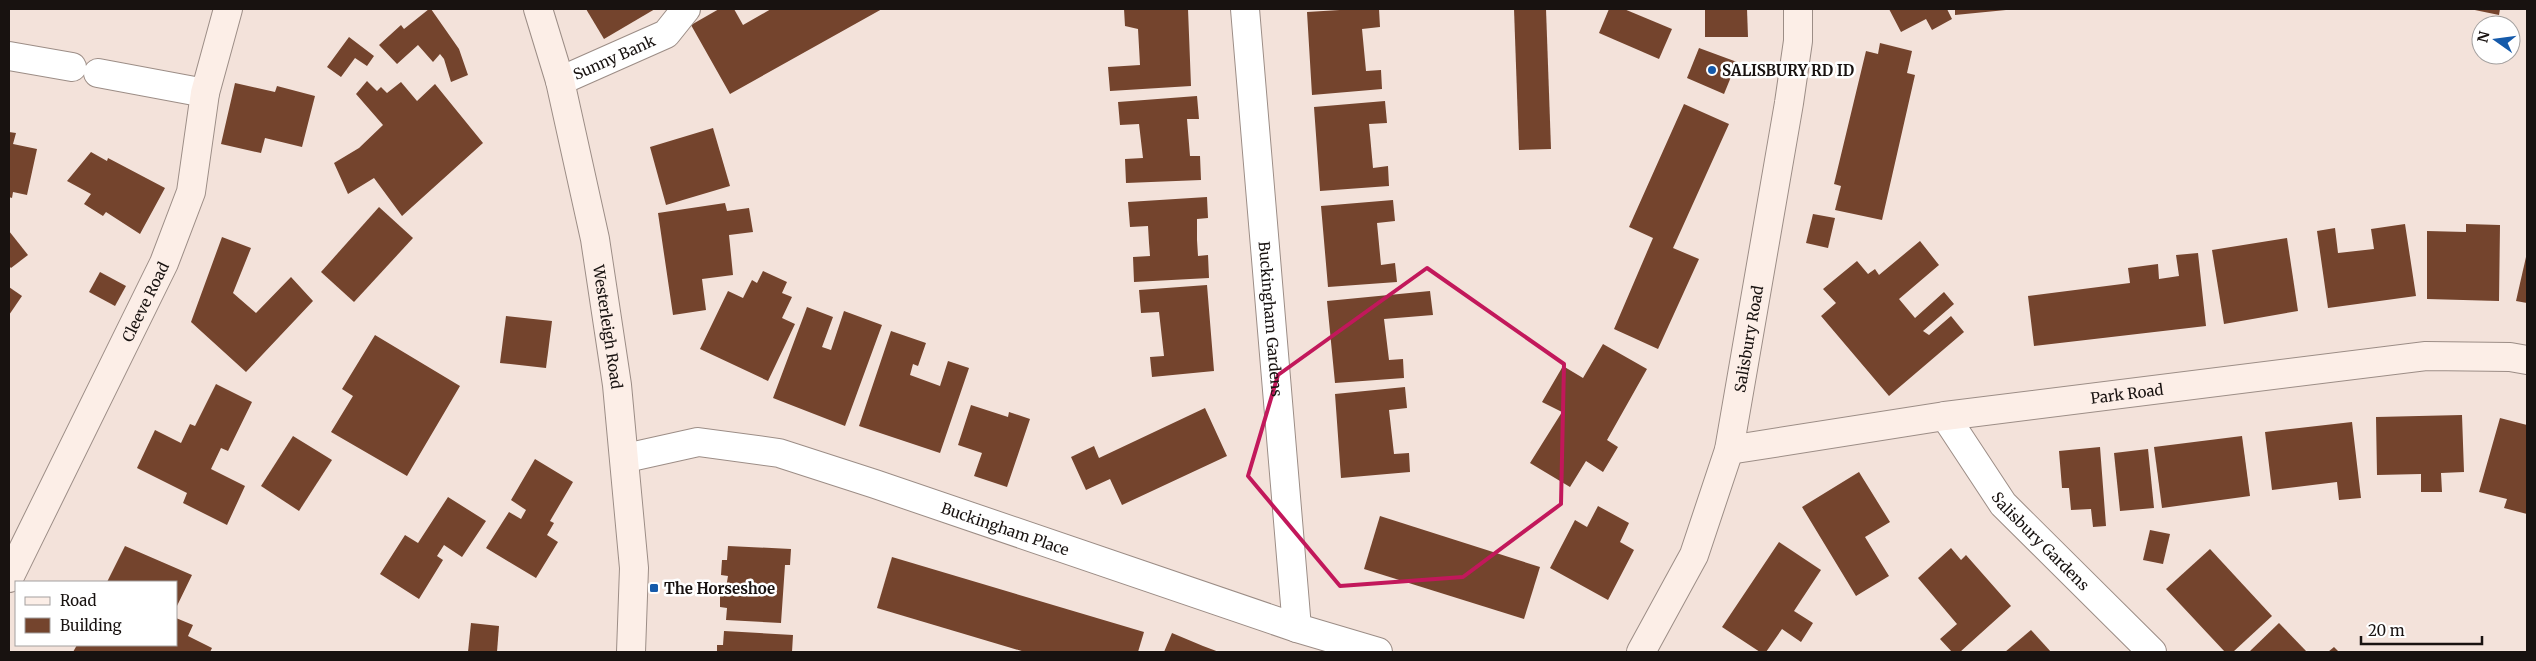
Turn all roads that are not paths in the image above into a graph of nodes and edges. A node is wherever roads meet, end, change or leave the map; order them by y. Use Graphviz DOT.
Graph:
graph roads {
  1 [pos="228,9"];
  2 [pos="538,9"];
  3 [pos="686,9"];
  4 [pos="1245,9"];
  5 [pos="1798,9"];
  6 [pos="9,56"];
  7 [pos="560,81"];
  8 [pos="204,92"];
  9 [pos="2527,360"];
  10 [pos="1946,416"];
  11 [pos="1729,450"];
  12 [pos="626,458"];
  13 [pos="9,578"];
  14 [pos="1297,628"];
  15 [pos="631,652"];
  16 [pos="1378,652"];
  17 [pos="1641,652"];
  18 [pos="2152,652"];
  1 -- 8 [label="street, Cleeve Road"];
  2 -- 7 [label="street, Westerleigh Road"];
  3 -- 7 [label="street, Sunny Bank"];
  4 -- 14 [label="street, Buckingham Gardens"];
  5 -- 11 [label="street, Salisbury Road"];
  6 -- 8 [label="street"];
  7 -- 12 [label="street, Westerleigh Road"];
  8 -- 13 [label="street, Cleeve Road"];
  9 -- 10 [label="street, Park Road"];
  10 -- 11 [label="street, Park Road"];
  10 -- 18 [label="street, Salisbury Gardens"];
  11 -- 17 [label="street, Salisbury Road"];
  12 -- 14 [label="street, Buckingham Place"];
  12 -- 15 [label="street, Westerleigh Road"];
  14 -- 16 [label="street, Buckingham Place"];
}
